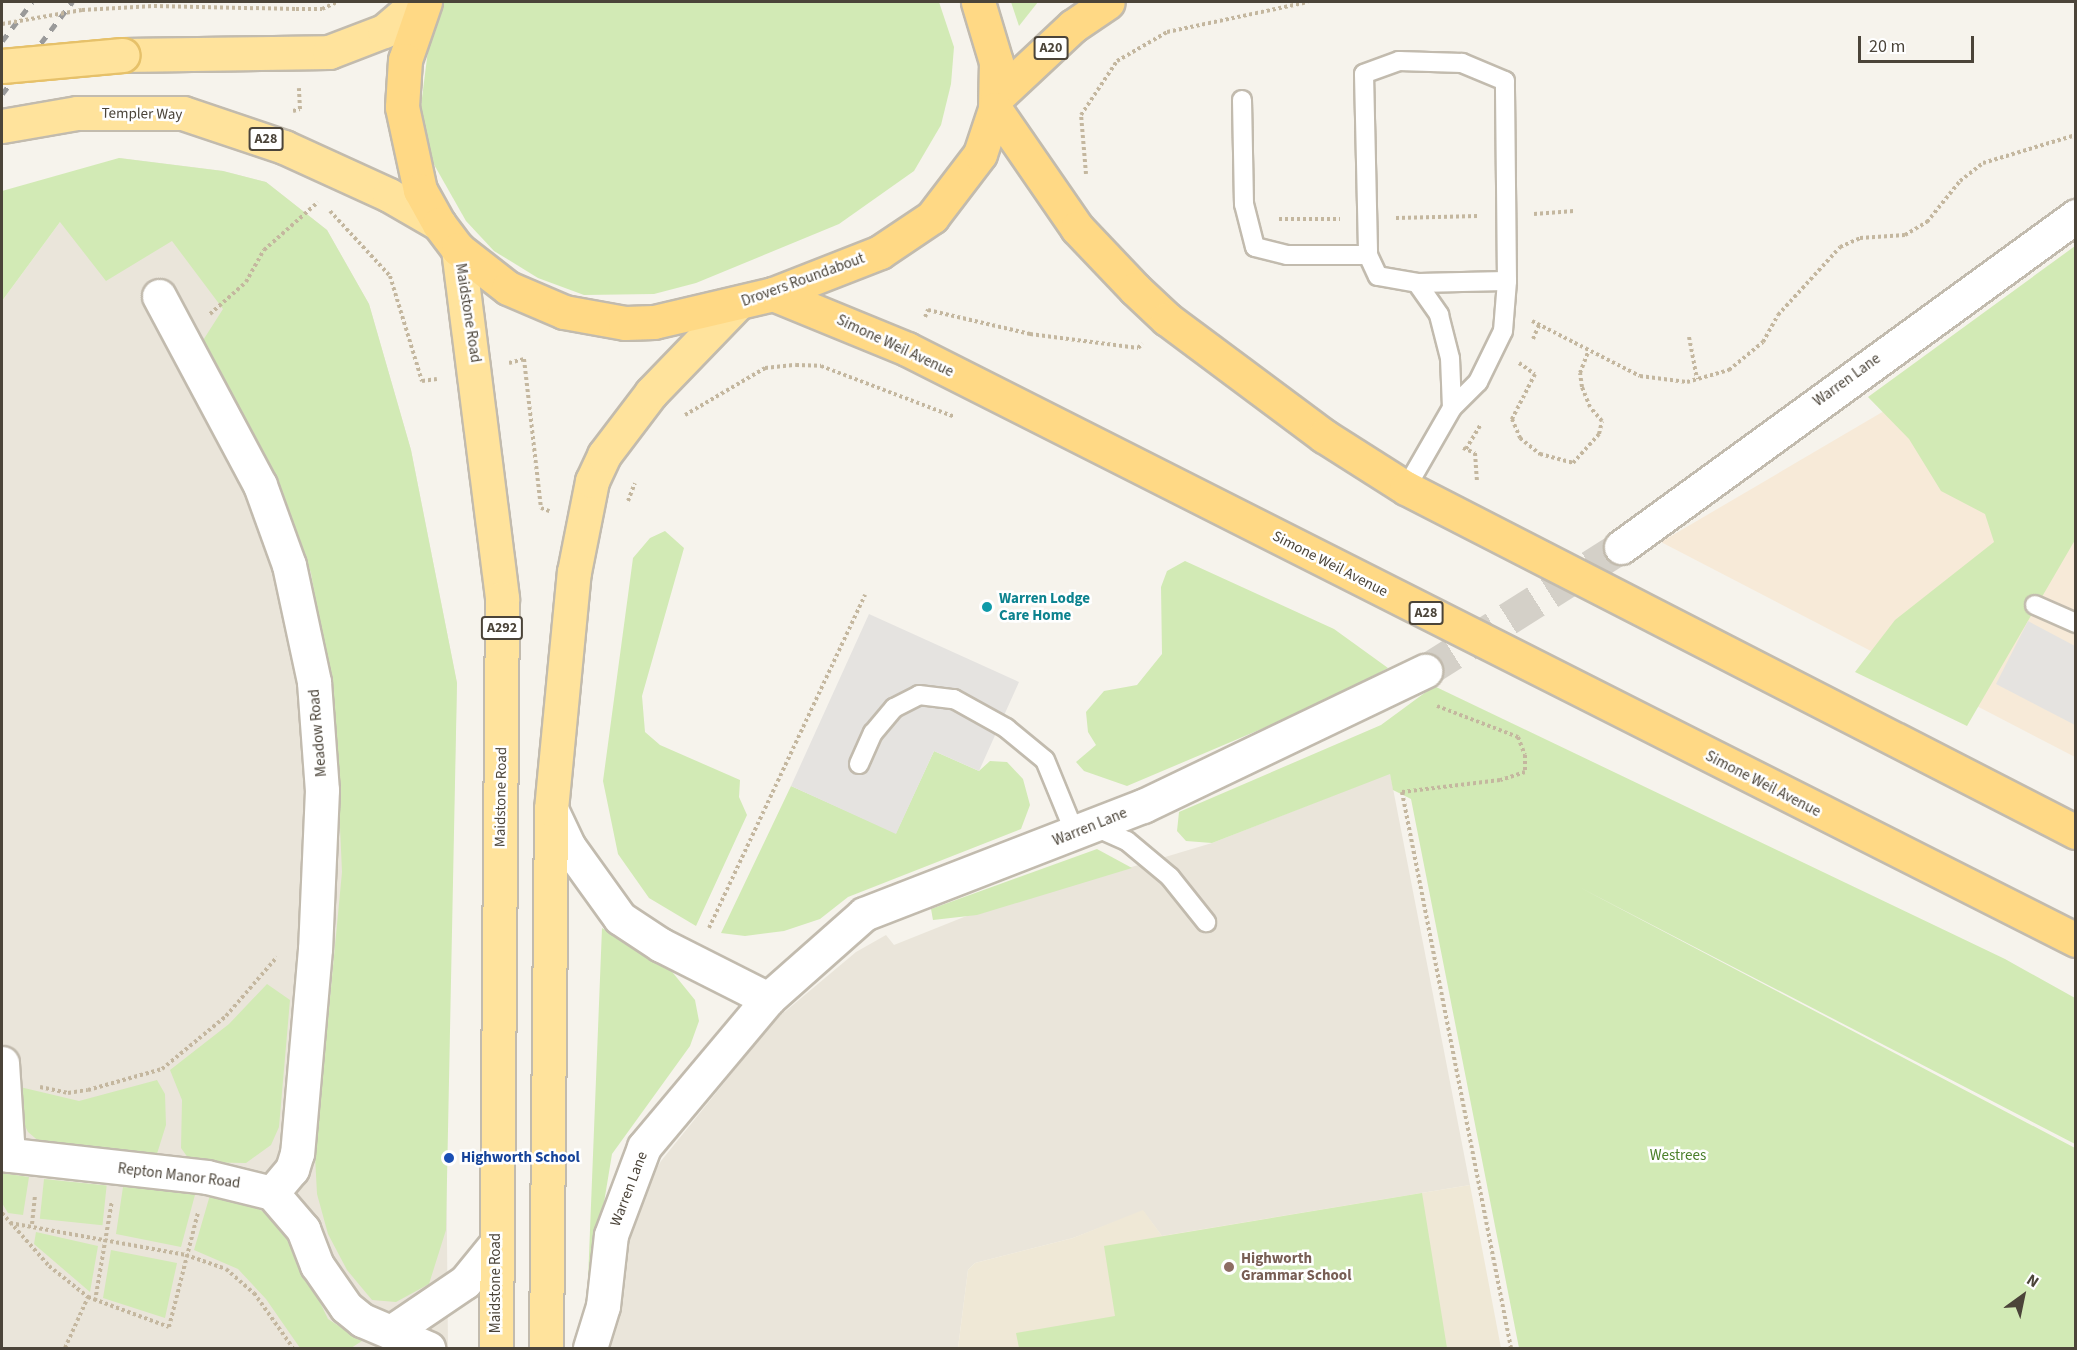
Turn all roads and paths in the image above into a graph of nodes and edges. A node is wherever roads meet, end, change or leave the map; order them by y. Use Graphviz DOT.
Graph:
graph roads {
  1 [pos="337,2"];
  2 [pos="418,2"];
  3 [pos="425,2"];
  4 [pos="978,2"];
  5 [pos="1108,2"];
  6 [pos="1308,2"];
  7 [pos="2,24"];
  8 [pos="2,66"];
  9 [pos="1242,100"];
  10 [pos="996,104"];
  11 [pos="2,126"];
  12 [pos="2076,135"];
  13 [pos="1092,183"];
  14 [pos="311,197"];
  15 [pos="319,202"];
  16 [pos="1574,211"];
  17 [pos="1506,216"];
  18 [pos="2076,216"];
  19 [pos="1248,219"];
  20 [pos="1368,219"];
  21 [pos="448,236"];
  22 [pos="1368,255"];
  23 [pos="1507,280"];
  24 [pos="1417,283"];
  25 [pos="773,294"];
  26 [pos="159,296"];
  27 [pos="1505,303"];
  28 [pos="736,305"];
  29 [pos="1167,320"];
  30 [pos="1689,337"];
  31 [pos="183,339"];
  32 [pos="907,349"];
  33 [pos="1588,352"];
  34 [pos="1511,370"];
  35 [pos="476,372"];
  36 [pos="1697,379"];
  37 [pos="1452,408"];
  38 [pos="1484,419"];
  39 [pos="678,422"];
  40 [pos="1466,449"];
  41 [pos="638,473"];
  42 [pos="1406,488"];
  43 [pos="627,504"];
  44 [pos="585,523"];
  45 [pos="1620,547"];
  46 [pos="866,595"];
  47 [pos="2035,605"];
  48 [pos="2076,623"];
  49 [pos="1425,670"];
  50 [pos="1381,693"];
  51 [pos="859,764"];
  52 [pos="551,809"];
  53 [pos="1084,829"];
  54 [pos="2076,832"];
  55 [pos="1206,922"];
  56 [pos="704,938"];
  57 [pos="2076,940"];
  58 [pos="280,952"];
  59 [pos="768,999"];
  60 [pos="2,1068"];
  61 [pos="5,1154"];
  62 [pos="118,1168"];
  63 [pos="207,1177"];
  64 [pos="272,1193"];
  65 [pos="2,1213"];
  66 [pos="9,1223"];
  67 [pos="106,1239"];
  68 [pos="496,1244"];
  69 [pos="186,1255"];
  70 [pos="87,1297"];
  71 [pos="95,1301"];
  72 [pos="394,1330"];
  73 [pos="65,1348"];
  74 [pos="293,1348"];
  75 [pos="428,1348"];
  76 [pos="496,1348"];
  77 [pos="546,1348"];
  78 [pos="590,1348"];
  79 [pos="1511,1348"];
  1 -- 7 [label="path, bridge"];
  2 -- 8 [label="main road, bridge"];
  3 -- 21 [label="highway, Drovers Roundabout"];
  4 -- 10 [label="highway, Drovers Roundabout"];
  5 -- 10 [label="highway, A20"];
  6 -- 13 [label="path"];
  9 -- 19 [label="lane"];
  10 -- 25 [label="highway, Drovers Roundabout"];
  10 -- 29 [label="highway"];
  11 -- 21 [label="main road, Templer Way / A28"];
  12 -- 36 [label="path"];
  14 -- 15 [label="path"];
  15 -- 31 [label="path"];
  15 -- 35 [label="path"];
  16 -- 17 [label="path"];
  17 -- 20 [label="path"];
  17 -- 20 [label="lane"];
  17 -- 23 [label="lane"];
  18 -- 45 [label="street, Warren Lane"];
  19 -- 20 [label="path"];
  19 -- 22 [label="lane"];
  20 -- 22 [label="lane"];
  21 -- 28 [label="highway, Drovers Roundabout"];
  21 -- 35 [label="main road, Maidstone Road / A292"];
  22 -- 24 [label="lane"];
  23 -- 24 [label="lane"];
  23 -- 27 [label="lane"];
  24 -- 37 [label="lane"];
  25 -- 28 [label="highway, Drovers Roundabout"];
  25 -- 32 [label="highway, Simone Weil Avenue / A28"];
  26 -- 31 [label="street, Meadow Road"];
  27 -- 33 [label="path"];
  27 -- 37 [label="lane"];
  28 -- 44 [label="main road"];
  29 -- 32 [label="path"];
  29 -- 42 [label="highway"];
  30 -- 36 [label="path"];
  31 -- 64 [label="street, Meadow Road"];
  32 -- 39 [label="path"];
  32 -- 57 [label="highway, Simone Weil Avenue / A28"];
  33 -- 34 [label="path"];
  33 -- 36 [label="path"];
  35 -- 44 [label="path"];
  35 -- 68 [label="main road, Maidstone Road / A292"];
  37 -- 42 [label="lane"];
  38 -- 40 [label="path"];
  41 -- 43 [label="path"];
  42 -- 54 [label="highway"];
  44 -- 52 [label="main road"];
  46 -- 56 [label="path"];
  47 -- 48 [label="lane"];
  49 -- 50 [label="street, Warren Lane"];
  50 -- 53 [label="street, Warren Lane"];
  50 -- 79 [label="path"];
  51 -- 53 [label="lane"];
  52 -- 59 [label="street"];
  52 -- 77 [label="main road"];
  53 -- 55 [label="lane"];
  53 -- 59 [label="street, Warren Lane"];
  58 -- 60 [label="path"];
  59 -- 78 [label="street, Warren Lane"];
  60 -- 61 [label="street"];
  61 -- 62 [label="street, Repton Manor Road"];
  62 -- 63 [label="street, Repton Manor Road"];
  62 -- 67 [label="path"];
  63 -- 64 [label="street, Repton Manor Road"];
  63 -- 69 [label="path"];
  64 -- 72 [label="street"];
  65 -- 66 [label="path"];
  66 -- 67 [label="path"];
  66 -- 70 [label="path"];
  67 -- 69 [label="path"];
  67 -- 71 [label="path"];
  68 -- 72 [label="street"];
  68 -- 76 [label="main road, Maidstone Road / A292"];
  69 -- 71 [label="path"];
  69 -- 74 [label="path"];
  70 -- 71 [label="path"];
  70 -- 73 [label="path"];
  72 -- 75 [label="street"];
}
